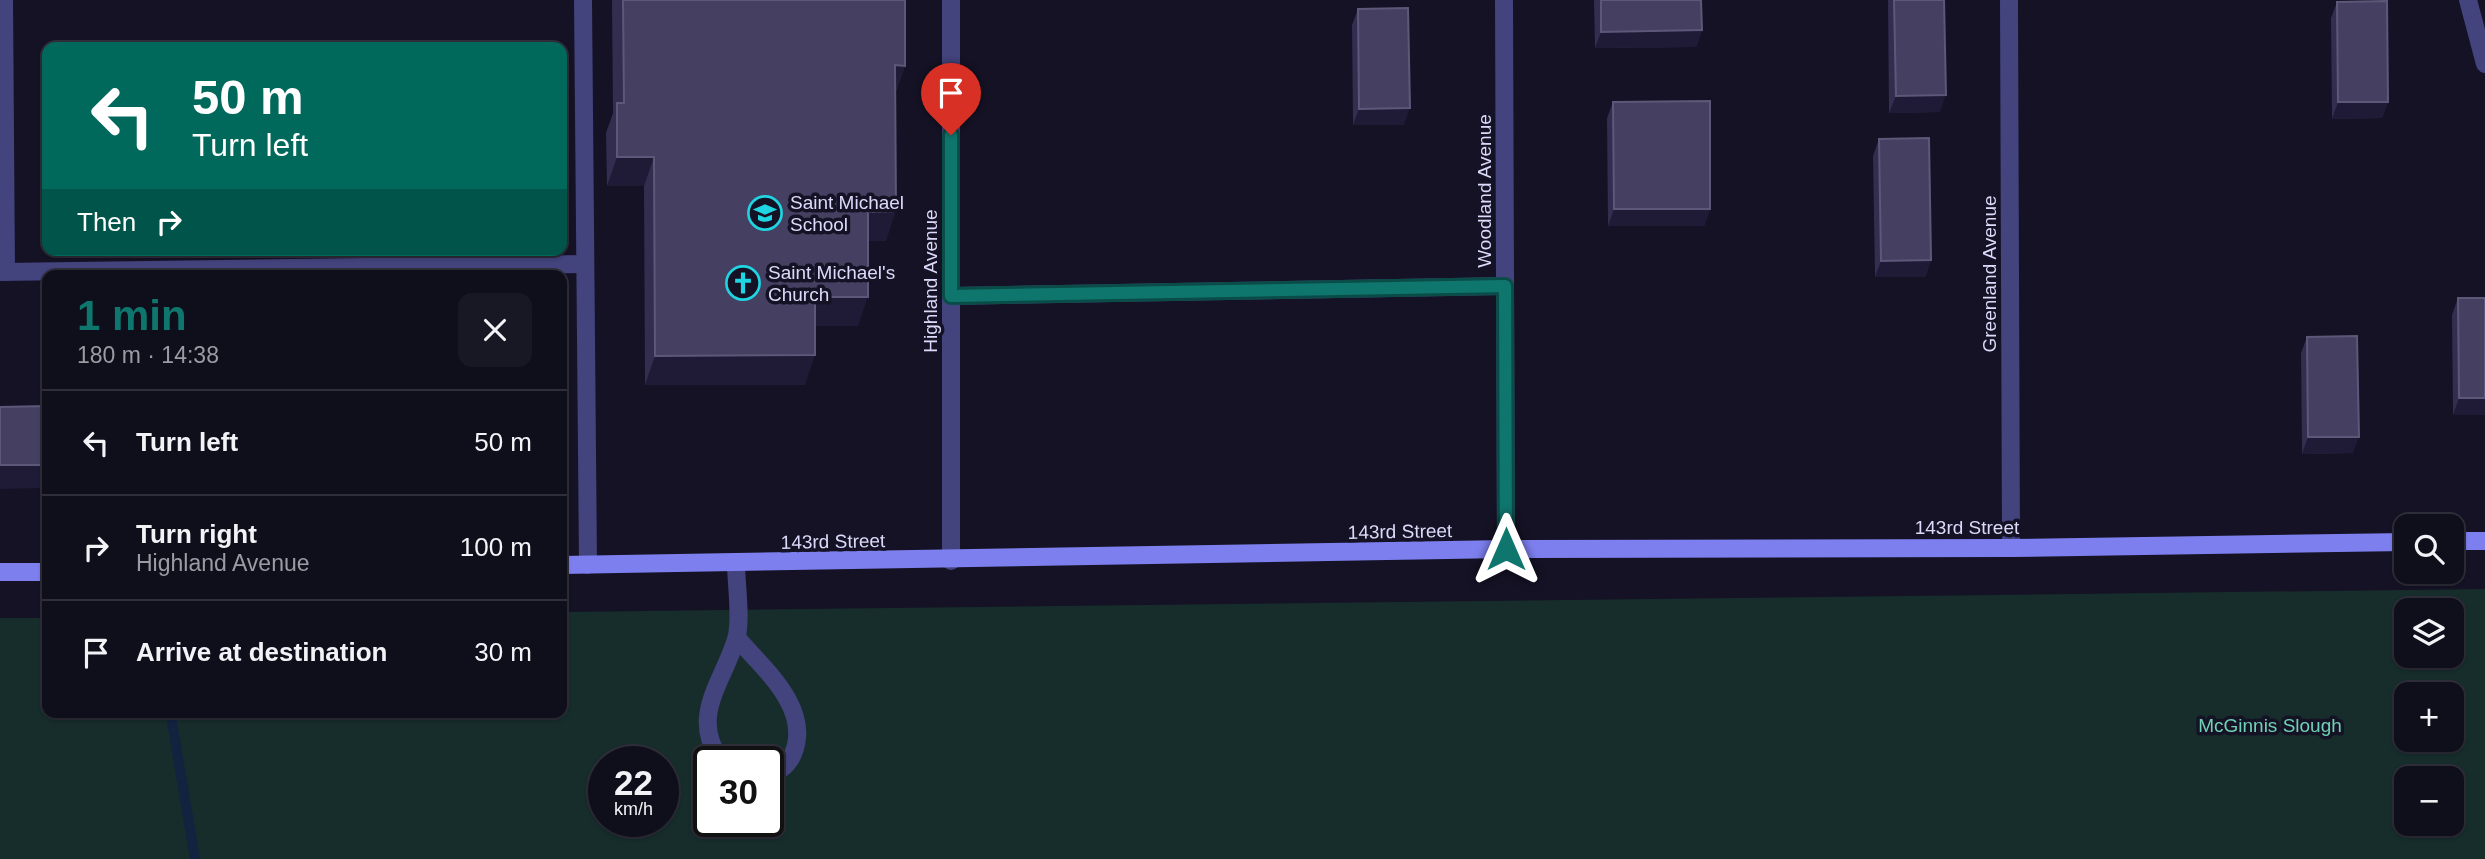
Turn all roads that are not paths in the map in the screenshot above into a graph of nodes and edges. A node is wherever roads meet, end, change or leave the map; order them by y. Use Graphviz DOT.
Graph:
graph roads {
  1 [pos="4,0"];
  2 [pos="583,0"];
  3 [pos="951,0"];
  4 [pos="1504,0"];
  5 [pos="2009,0"];
  6 [pos="2468,0"];
  7 [pos="2485,64"];
  8 [pos="586,264"];
  9 [pos="276,270"];
  10 [pos="3,272"];
  11 [pos="42,272"];
  12 [pos="1505,286"];
  13 [pos="951,296"];
  14 [pos="2464,541"];
  15 [pos="2485,541"];
  16 [pos="2394,542"];
  17 [pos="2011,548"];
  18 [pos="1506,549"];
  19 [pos="951,561"];
  20 [pos="736,563"];
  21 [pos="567,565"];
  22 [pos="588,565"];
  23 [pos="0,572"];
  24 [pos="42,572"];
  25 [pos="737,638"];
  26 [pos="710,746"];
  27 [pos="784,767"];
  1 -- 10 [label="street"];
  2 -- 8 [label="street"];
  3 -- 13 [label="street, Highland Avenue"];
  4 -- 12 [label="street, Woodland Avenue"];
  5 -- 17 [label="street, Greenland Avenue"];
  6 -- 7 [label="street"];
  8 -- 9 [label="street"];
  8 -- 22 [label="street"];
  10 -- 11 [label="street"];
  12 -- 13 [label="street"];
  12 -- 18 [label="street, Woodland Avenue"];
  13 -- 19 [label="street, Highland Avenue"];
  14 -- 15 [label="main road"];
  16 -- 17 [label="main road, 143rd Street"];
  17 -- 18 [label="main road, 143rd Street"];
  18 -- 19 [label="main road, 143rd Street"];
  19 -- 20 [label="main road, 143rd Street"];
  20 -- 22 [label="main road, 143rd Street"];
  20 -- 25 [label="street"];
  21 -- 22 [label="main road, 143rd Street"];
  23 -- 24 [label="main road"];
  25 -- 26 [label="street"];
  25 -- 27 [label="street"];
}
